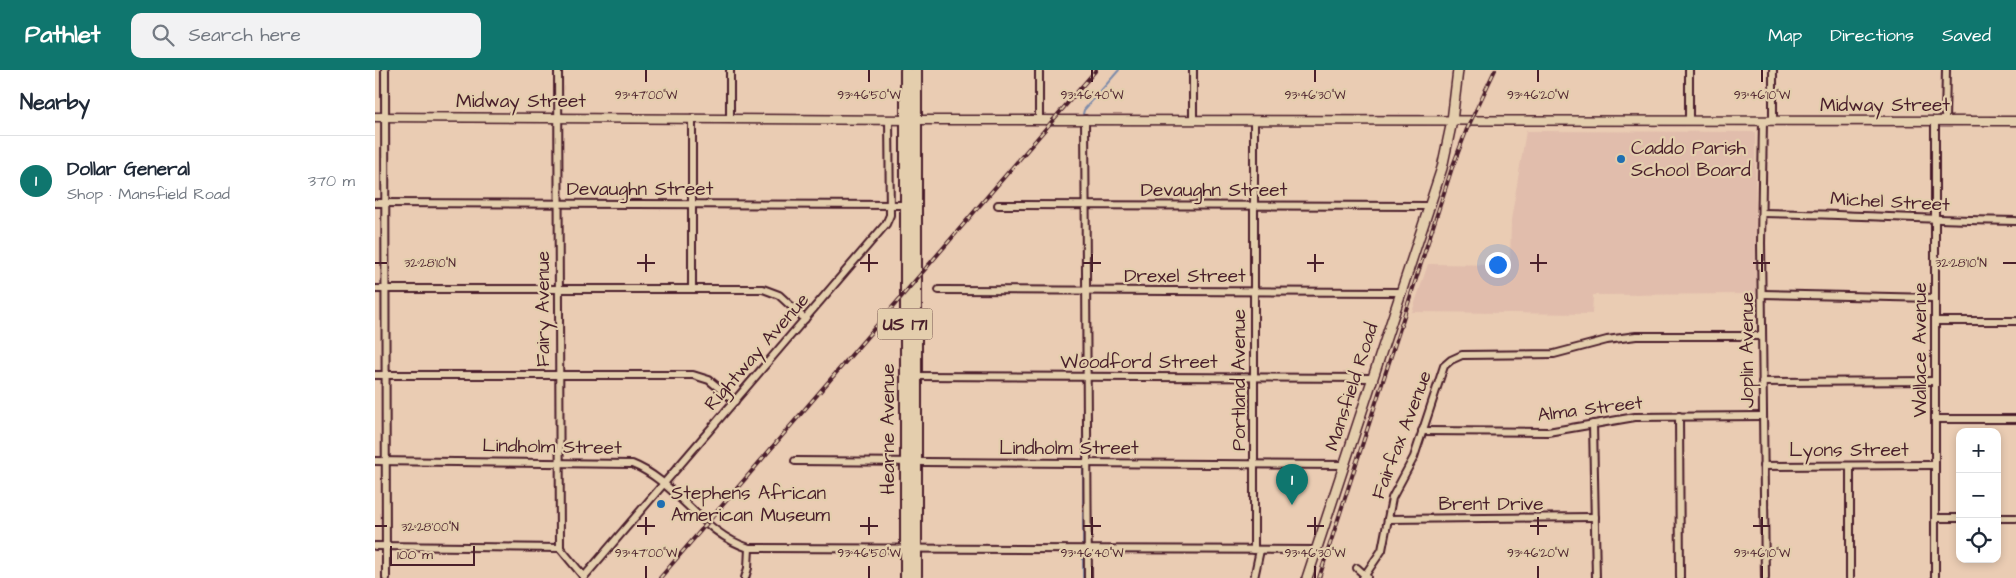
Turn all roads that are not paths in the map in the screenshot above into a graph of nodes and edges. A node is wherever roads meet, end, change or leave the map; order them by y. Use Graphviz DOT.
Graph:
graph roads {
  1 [pos="385,70"];
  2 [pos="558,70"];
  3 [pos="730,70"];
  4 [pos="906,70"];
  5 [pos="916,70"];
  6 [pos="1039,70"];
  7 [pos="1193,70"];
  8 [pos="1456,70"];
  9 [pos="1689,70"];
  10 [pos="1773,70"];
  11 [pos="1946,70"];
  12 [pos="375,117"];
  13 [pos="386,117"];
  14 [pos="558,117"];
  15 [pos="692,118"];
  16 [pos="730,118"];
  17 [pos="1039,119"];
  18 [pos="1085,119"];
  19 [pos="889,120"];
  20 [pos="911,120"];
  21 [pos="1193,120"];
  22 [pos="1254,120"];
  23 [pos="1449,121"];
  24 [pos="1689,121"];
  25 [pos="1763,121"];
  26 [pos="1773,121"];
  27 [pos="1945,121"];
  28 [pos="2016,121"];
  29 [pos="1935,122"];
  30 [pos="375,203"];
  31 [pos="385,203"];
  32 [pos="558,204"];
  33 [pos="692,204"];
  34 [pos="890,204"];
  35 [pos="905,205"];
  36 [pos="999,205"];
  37 [pos="1087,205"];
  38 [pos="1254,206"];
  39 [pos="1429,206"];
  40 [pos="1762,213"];
  41 [pos="1935,220"];
  42 [pos="2016,221"];
  43 [pos="375,288"];
  44 [pos="386,288"];
  45 [pos="558,289"];
  46 [pos="692,289"];
  47 [pos="939,290"];
  48 [pos="1088,291"];
  49 [pos="1254,292"];
  50 [pos="1401,292"];
  51 [pos="1762,294"];
  52 [pos="1934,298"];
  53 [pos="805,320"];
  54 [pos="1935,321"];
  55 [pos="2016,321"];
  56 [pos="1762,336"];
  57 [pos="375,375"];
  58 [pos="386,375"];
  59 [pos="558,376"];
  60 [pos="911,376"];
  61 [pos="1088,377"];
  62 [pos="1254,378"];
  63 [pos="1373,378"];
  64 [pos="1935,381"];
  65 [pos="1762,382"];
  66 [pos="735,401"];
  67 [pos="1679,416"];
  68 [pos="1762,416"];
  69 [pos="1935,419"];
  70 [pos="2016,419"];
  71 [pos="1593,424"];
  72 [pos="1422,431"];
  73 [pos="375,461"];
  74 [pos="386,461"];
  75 [pos="795,462"];
  76 [pos="911,462"];
  77 [pos="559,463"];
  78 [pos="1088,463"];
  79 [pos="1255,463"];
  80 [pos="1344,465"];
  81 [pos="1935,465"];
  82 [pos="1763,466"];
  83 [pos="1850,466"];
  84 [pos="662,484"];
  85 [pos="1595,517"];
  86 [pos="1936,518"];
  87 [pos="1956,518"];
  88 [pos="2001,518"];
  89 [pos="2016,518"];
  90 [pos="1388,519"];
  91 [pos="375,546"];
  92 [pos="386,546"];
  93 [pos="560,548"];
  94 [pos="749,548"];
  95 [pos="911,548"];
  96 [pos="1088,549"];
  97 [pos="1257,550"];
  98 [pos="1316,550"];
  99 [pos="1357,568"];
  100 [pos="583,577"];
  101 [pos="1365,577"];
  102 [pos="386,578"];
  103 [pos="745,578"];
  104 [pos="906,578"];
  105 [pos="916,578"];
  106 [pos="1088,578"];
  107 [pos="1254,578"];
  108 [pos="1307,578"];
  109 [pos="1596,578"];
  110 [pos="1680,578"];
  111 [pos="1765,578"];
  112 [pos="1850,578"];
  113 [pos="1935,578"];
  1 -- 13 [label="street"];
  2 -- 14 [label="street, Fairy Avenue"];
  3 -- 16 [label="street"];
  4 -- 20 [label="main road, Hearne Avenue / US 171"];
  5 -- 20 [label="main road, Hearne Avenue / US 171"];
  6 -- 17 [label="street"];
  7 -- 21 [label="street"];
  8 -- 23 [label="main road, Mansfield Road"];
  9 -- 24 [label="street"];
  10 -- 26 [label="street"];
  11 -- 27 [label="street"];
  12 -- 13 [label="street, Midway Street"];
  13 -- 14 [label="street, Midway Street"];
  13 -- 31 [label="street"];
  14 -- 15 [label="street, Midway Street"];
  14 -- 32 [label="street, Fairy Avenue"];
  15 -- 16 [label="street, Midway Street"];
  15 -- 33 [label="street"];
  16 -- 19 [label="street, Midway Street"];
  17 -- 18 [label="street, Midway Street"];
  17 -- 20 [label="street, Midway Street"];
  18 -- 21 [label="street, Midway Street"];
  18 -- 37 [label="street"];
  19 -- 20 [label="street, Midway Street"];
  19 -- 34 [label="street, Rightway Avenue"];
  20 -- 35 [label="main road, Hearne Avenue / US 171"];
  20 -- 60 [label="main road, Hearne Avenue / US 171"];
  21 -- 22 [label="street, Midway Street"];
  22 -- 23 [label="street, Midway Street"];
  22 -- 38 [label="street, Portland Avenue"];
  23 -- 24 [label="street, Midway Street"];
  23 -- 39 [label="main road, Mansfield Road"];
  24 -- 25 [label="street, Midway Street"];
  25 -- 26 [label="street, Midway Street"];
  25 -- 40 [label="street, Joplin Avenue"];
  26 -- 29 [label="street, Midway Street"];
  27 -- 28 [label="street, Midway Street"];
  27 -- 29 [label="street, Midway Street"];
  29 -- 41 [label="street, Wallace Avenue"];
  30 -- 31 [label="street, Devaughn Street"];
  31 -- 32 [label="street, Devaughn Street"];
  31 -- 44 [label="street"];
  32 -- 33 [label="street, Devaughn Street"];
  32 -- 45 [label="street, Fairy Avenue"];
  33 -- 34 [label="street, Devaughn Street"];
  33 -- 46 [label="street"];
  34 -- 35 [label="street, Devaughn Street"];
  34 -- 53 [label="street, Rightway Avenue"];
  35 -- 60 [label="main road, Hearne Avenue / US 171"];
  36 -- 37 [label="street, Devaughn Street"];
  37 -- 38 [label="street, Devaughn Street"];
  37 -- 48 [label="street"];
  38 -- 39 [label="street, Devaughn Street"];
  38 -- 49 [label="street, Portland Avenue"];
  39 -- 50 [label="main road, Mansfield Road"];
  40 -- 41 [label="street, Michel Street"];
  40 -- 51 [label="street, Joplin Avenue"];
  41 -- 42 [label="street, Michel Street"];
  41 -- 52 [label="street, Wallace Avenue"];
  43 -- 44 [label="street"];
  44 -- 45 [label="street"];
  44 -- 58 [label="street"];
  45 -- 46 [label="street"];
  45 -- 59 [label="street, Fairy Avenue"];
  46 -- 53 [label="street"];
  47 -- 48 [label="street, Drexel Street"];
  48 -- 49 [label="street, Drexel Street"];
  48 -- 61 [label="street"];
  49 -- 50 [label="street, Drexel Street"];
  49 -- 62 [label="street, Portland Avenue"];
  50 -- 63 [label="main road, Mansfield Road"];
  51 -- 52 [label="street"];
  51 -- 56 [label="street, Joplin Avenue"];
  52 -- 54 [label="street, Wallace Avenue"];
  53 -- 66 [label="street, Rightway Avenue"];
  54 -- 55 [label="street"];
  54 -- 64 [label="street, Wallace Avenue"];
  56 -- 65 [label="street, Joplin Avenue"];
  56 -- 72 [label="street, Fairfax Avenue"];
  57 -- 58 [label="street"];
  58 -- 59 [label="street"];
  58 -- 74 [label="street"];
  59 -- 66 [label="street"];
  59 -- 77 [label="street, Fairy Avenue"];
  60 -- 61 [label="street, Woodford Street"];
  60 -- 76 [label="main road, Hearne Avenue / US 171"];
  61 -- 62 [label="street, Woodford Street"];
  61 -- 78 [label="street"];
  62 -- 63 [label="street, Woodford Street"];
  62 -- 79 [label="street, Portland Avenue"];
  63 -- 80 [label="main road, Mansfield Road"];
  64 -- 65 [label="street"];
  64 -- 69 [label="street, Wallace Avenue"];
  65 -- 68 [label="street, Joplin Avenue"];
  66 -- 84 [label="street, Rightway Avenue"];
  67 -- 68 [label="street, Alma Street"];
  67 -- 71 [label="street, Alma Street"];
  67 -- 110 [label="street"];
  68 -- 82 [label="street, Joplin Avenue"];
  69 -- 70 [label="street"];
  69 -- 81 [label="street, Wallace Avenue"];
  71 -- 72 [label="street, Alma Street"];
  71 -- 85 [label="street"];
  72 -- 90 [label="street, Fairfax Avenue"];
  73 -- 74 [label="street, Lindholm Street"];
  74 -- 77 [label="street, Lindholm Street"];
  74 -- 92 [label="street"];
  75 -- 76 [label="street, Lindholm Street"];
  76 -- 78 [label="street, Lindholm Street"];
  76 -- 95 [label="main road, Hearne Avenue / US 171"];
  77 -- 84 [label="street, Lindholm Street"];
  77 -- 93 [label="street, Fairy Avenue"];
  78 -- 79 [label="street, Lindholm Street"];
  78 -- 96 [label="street"];
  79 -- 80 [label="street, Lindholm Street"];
  79 -- 97 [label="street, Portland Avenue"];
  80 -- 98 [label="main road, Mansfield Road"];
  81 -- 83 [label="street, Lyons Street"];
  81 -- 86 [label="street, Wallace Avenue"];
  82 -- 83 [label="street, Lyons Street"];
  82 -- 111 [label="street, Joplin Avenue"];
  83 -- 112 [label="street"];
  84 -- 94 [label="street, Lindholm Street"];
  84 -- 100 [label="street, Rightway Avenue"];
  85 -- 90 [label="street, Brent Drive"];
  85 -- 109 [label="street"];
  86 -- 87 [label="street"];
  86 -- 113 [label="street, Wallace Avenue"];
  88 -- 89 [label="street"];
  90 -- 101 [label="street, Fairfax Avenue"];
  91 -- 92 [label="street"];
  92 -- 93 [label="street"];
  92 -- 102 [label="street"];
  93 -- 100 [label="street"];
  94 -- 95 [label="street"];
  94 -- 103 [label="street"];
  95 -- 96 [label="street"];
  95 -- 104 [label="main road, Hearne Avenue / US 171"];
  95 -- 105 [label="main road, Hearne Avenue / US 171"];
  96 -- 97 [label="street"];
  96 -- 106 [label="street"];
  97 -- 98 [label="street"];
  97 -- 107 [label="street, Portland Avenue"];
  98 -- 108 [label="main road, Mansfield Road"];
  99 -- 101 [label="street"];
}
